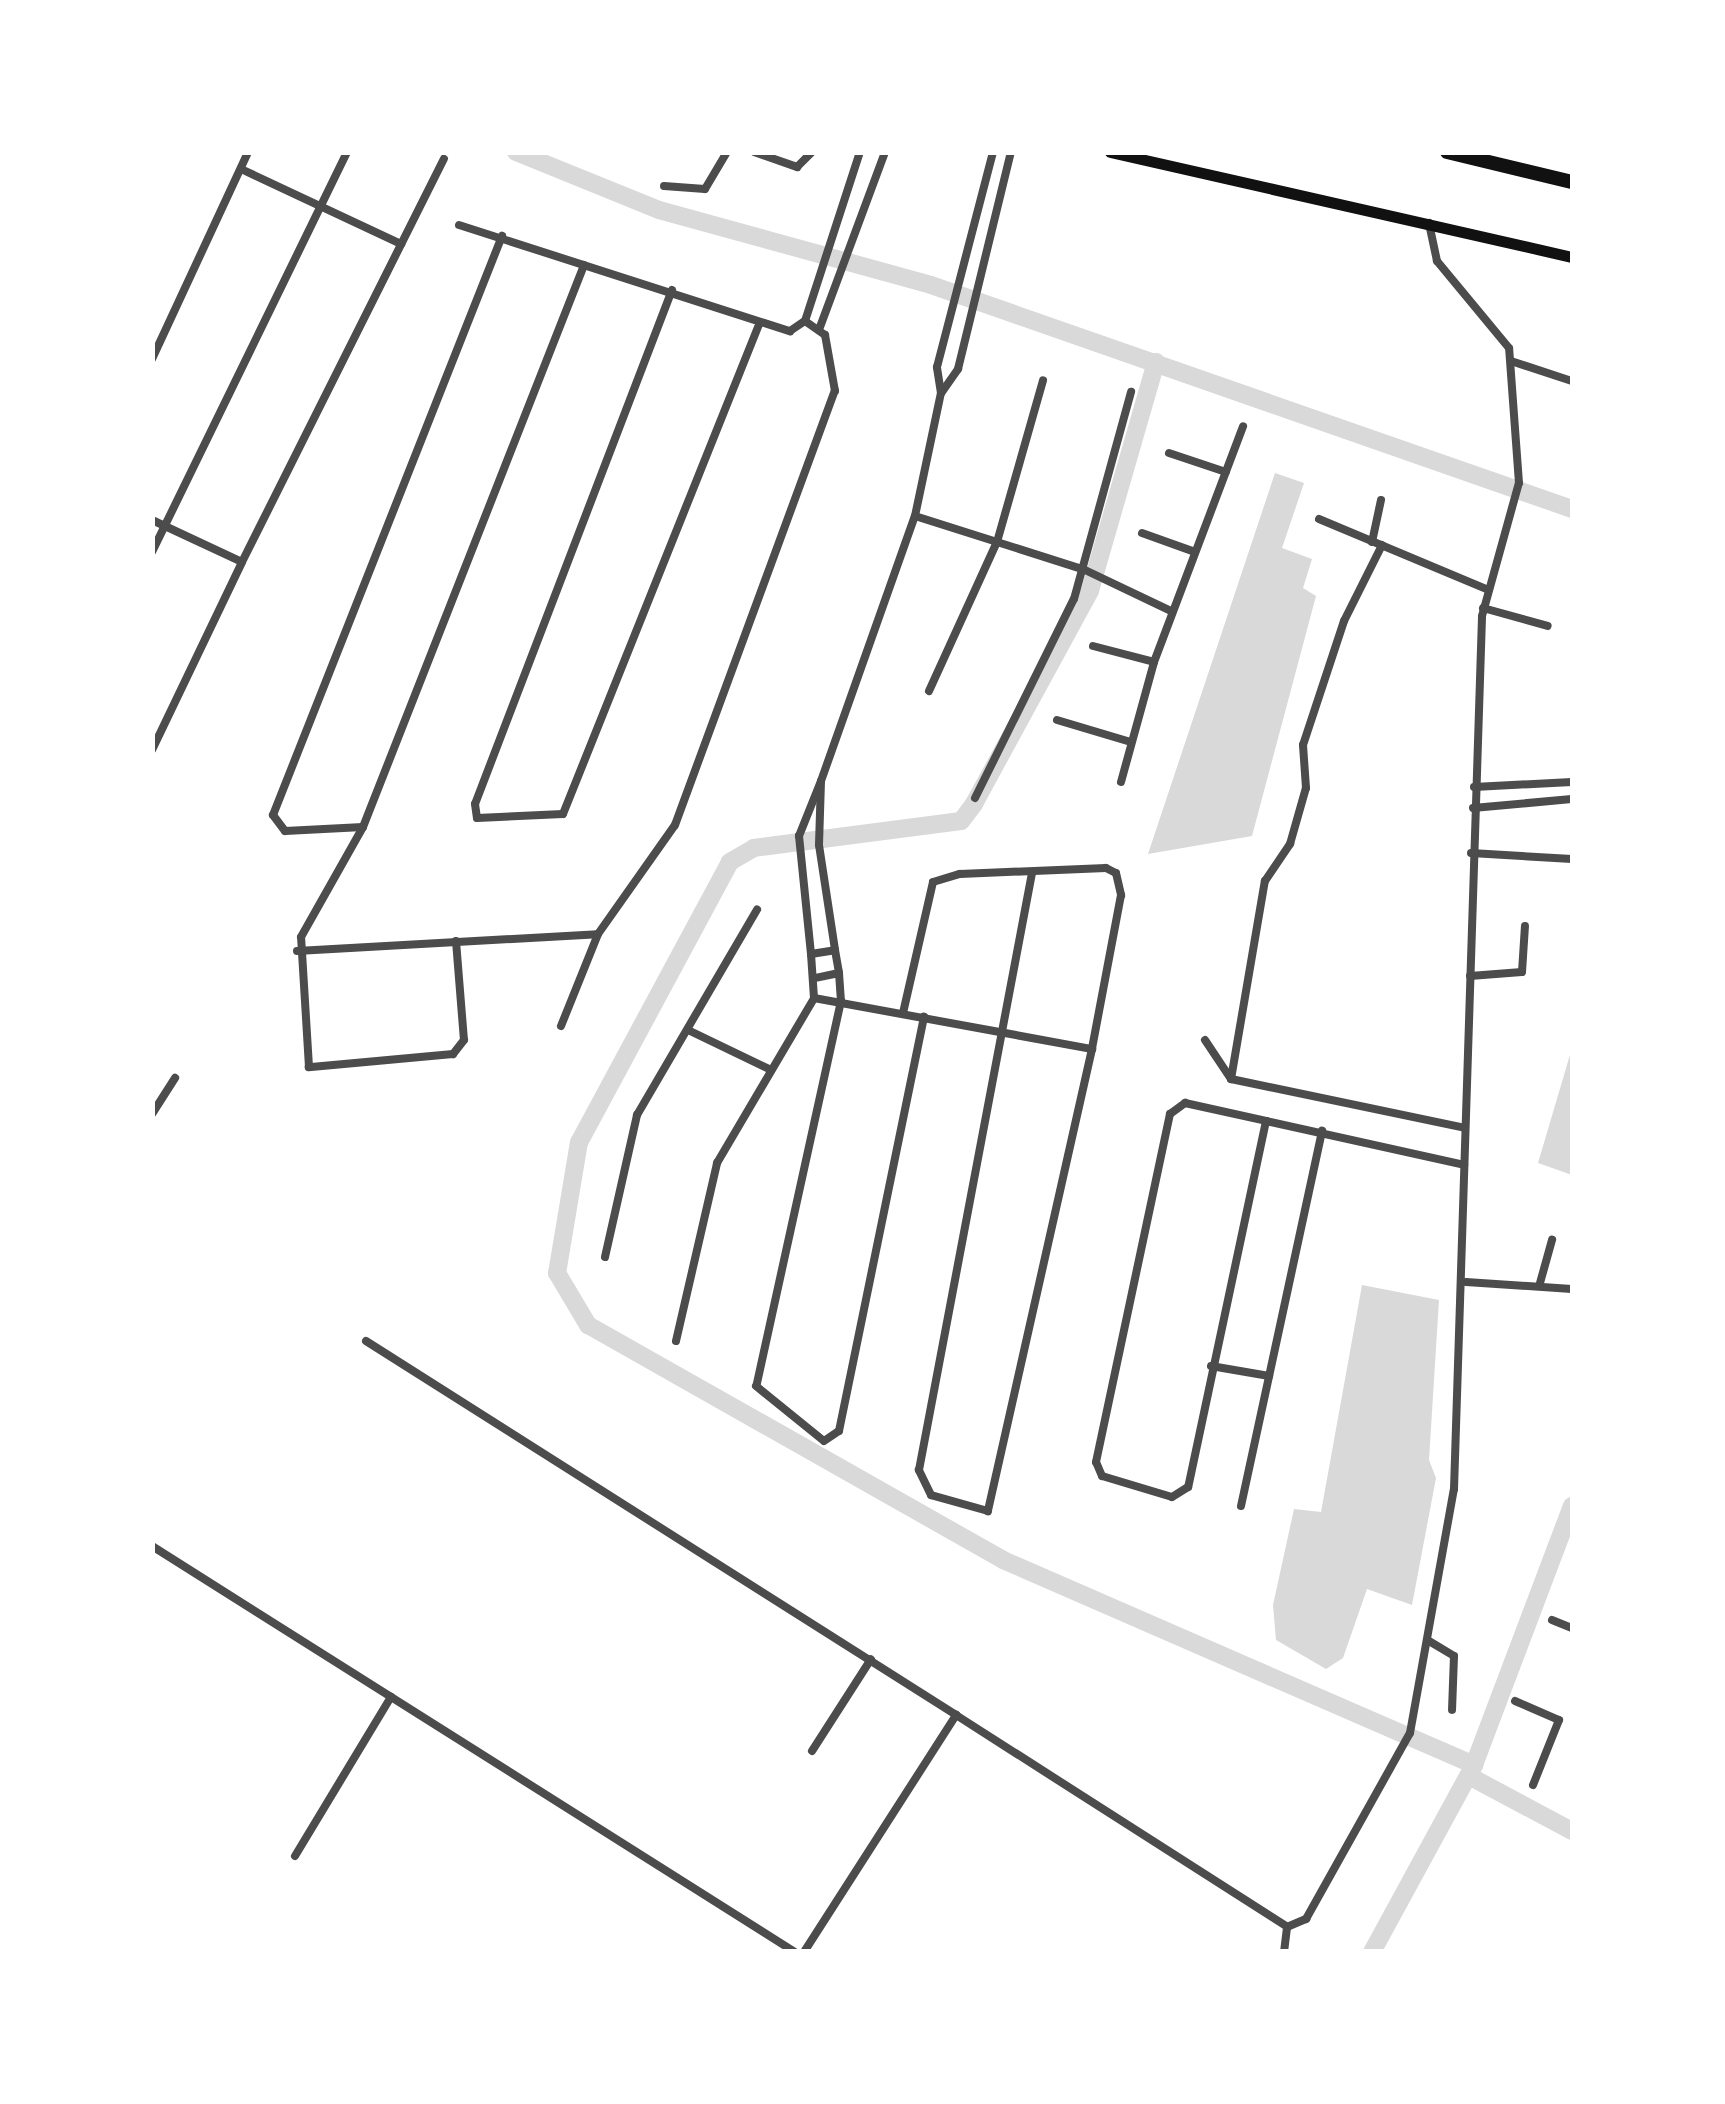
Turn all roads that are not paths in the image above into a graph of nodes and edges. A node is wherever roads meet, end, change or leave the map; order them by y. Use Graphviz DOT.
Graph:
graph roads {
  1 [pos="248,152"];
  2 [pos="347,152"];
  3 [pos="726,152"];
  4 [pos="754,152"];
  5 [pos="812,152"];
  6 [pos="860,152"];
  7 [pos="885,152"];
  8 [pos="993,152"];
  9 [pos="1011,152"];
  10 [pos="1110,152"];
  11 [pos="1447,152"];
  12 [pos="444,158"];
  13 [pos="241,169"];
  14 [pos="1572,182"];
  15 [pos="664,186"];
  16 [pos="322,205"];
  17 [pos="1429,223"];
  18 [pos="459,225"];
  19 [pos="502,236"];
  20 [pos="401,244"];
  21 [pos="1572,258"];
  22 [pos="584,264"];
  23 [pos="672,290"];
  24 [pos="805,321"];
  25 [pos="820,326"];
  26 [pos="758,327"];
  27 [pos="152,359"];
  28 [pos="1511,361"];
  29 [pos="1044,380"];
  30 [pos="1572,381"];
  31 [pos="1131,392"];
  32 [pos="941,393"];
  33 [pos="1244,426"];
  34 [pos="1169,453"];
  35 [pos="1226,472"];
  36 [pos="1381,500"];
  37 [pos="915,516"];
  38 [pos="1319,519"];
  39 [pos="152,520"];
  40 [pos="166,525"];
  41 [pos="1142,532"];
  42 [pos="997,542"];
  43 [pos="1377,544"];
  44 [pos="152,552"];
  45 [pos="1195,552"];
  46 [pos="242,562"];
  47 [pos="1088,571"];
  48 [pos="1486,589"];
  49 [pos="1483,608"];
  50 [pos="1171,611"];
  51 [pos="1548,626"];
  52 [pos="1092,646"];
  53 [pos="1154,662"];
  54 [pos="930,692"];
  55 [pos="1057,720"];
  56 [pos="1130,742"];
  57 [pos="152,750"];
  58 [pos="821,781"];
  59 [pos="1121,782"];
  60 [pos="1572,782"];
  61 [pos="1474,787"];
  62 [pos="975,798"];
  63 [pos="1572,800"];
  64 [pos="1474,808"];
  65 [pos="363,827"];
  66 [pos="1471,853"];
  67 [pos="1572,860"];
  68 [pos="1032,873"];
  69 [pos="758,910"];
  70 [pos="1525,926"];
  71 [pos="598,934"];
  72 [pos="456,942"];
  73 [pos="835,950"];
  74 [pos="297,951"];
  75 [pos="811,954"];
  76 [pos="839,974"];
  77 [pos="1470,976"];
  78 [pos="815,978"];
  79 [pos="814,998"];
  80 [pos="841,1001"];
  81 [pos="903,1013"];
  82 [pos="924,1017"];
  83 [pos="561,1026"];
  84 [pos="688,1030"];
  85 [pos="1006,1031"];
  86 [pos="1205,1040"];
  87 [pos="1092,1048"];
  88 [pos="771,1070"];
  89 [pos="175,1078"];
  90 [pos="1231,1080"];
  91 [pos="152,1114"];
  92 [pos="1266,1121"];
  93 [pos="1465,1128"];
  94 [pos="1322,1131"];
  95 [pos="1464,1166"];
  96 [pos="1552,1240"];
  97 [pos="604,1257"];
  98 [pos="1466,1282"];
  99 [pos="1540,1283"];
  100 [pos="1572,1289"];
  101 [pos="366,1340"];
  102 [pos="676,1341"];
  103 [pos="1211,1366"];
  104 [pos="1269,1376"];
  105 [pos="1240,1506"];
  106 [pos="152,1546"];
  107 [pos="1552,1620"];
  108 [pos="1572,1628"];
  109 [pos="1429,1640"];
  110 [pos="871,1659"];
  111 [pos="391,1697"];
  112 [pos="1515,1701"];
  113 [pos="1452,1710"];
  114 [pos="956,1715"];
  115 [pos="1559,1720"];
  116 [pos="1572,1725"];
  117 [pos="812,1750"];
  118 [pos="1533,1785"];
  119 [pos="295,1856"];
  120 [pos="1288,1927"];
  121 [pos="795,1952"];
  122 [pos="804,1952"];
  123 [pos="1284,1952"];
  1 -- 13 [label="street"];
  2 -- 16 [label="street"];
  3 -- 15 [label="street"];
  4 -- 5 [label="street"];
  6 -- 24 [label="street"];
  7 -- 25 [label="street"];
  8 -- 32 [label="street"];
  9 -- 32 [label="street"];
  10 -- 17 [label="main road"];
  11 -- 14 [label="highway"];
  12 -- 20 [label="street"];
  13 -- 16 [label="street"];
  13 -- 27 [label="street"];
  16 -- 20 [label="street"];
  16 -- 40 [label="street"];
  17 -- 21 [label="main road"];
  17 -- 28 [label="street"];
  18 -- 19 [label="street"];
  19 -- 22 [label="street"];
  19 -- 65 [label="street"];
  20 -- 46 [label="street"];
  22 -- 23 [label="street"];
  22 -- 65 [label="street"];
  23 -- 26 [label="street"];
  23 -- 26 [label="street"];
  24 -- 25 [label="street"];
  24 -- 26 [label="street"];
  25 -- 71 [label="street"];
  28 -- 30 [label="street"];
  28 -- 48 [label="street"];
  29 -- 42 [label="street"];
  31 -- 47 [label="street"];
  32 -- 37 [label="street"];
  33 -- 35 [label="street"];
  34 -- 35 [label="street"];
  35 -- 45 [label="street"];
  36 -- 43 [label="street"];
  37 -- 42 [label="street"];
  37 -- 58 [label="street"];
  38 -- 43 [label="street"];
  39 -- 40 [label="street"];
  40 -- 44 [label="street"];
  40 -- 46 [label="street"];
  41 -- 45 [label="street"];
  42 -- 47 [label="street"];
  42 -- 54 [label="street"];
  43 -- 48 [label="street"];
  43 -- 90 [label="street"];
  45 -- 50 [label="street"];
  46 -- 57 [label="street"];
  47 -- 50 [label="street"];
  47 -- 62 [label="street"];
  48 -- 49 [label="street"];
  49 -- 51 [label="street"];
  49 -- 61 [label="street"];
  50 -- 53 [label="street"];
  52 -- 53 [label="street"];
  53 -- 56 [label="street"];
  55 -- 56 [label="street"];
  56 -- 59 [label="street"];
  58 -- 73 [label="street"];
  58 -- 75 [label="street"];
  60 -- 61 [label="street"];
  61 -- 64 [label="street"];
  63 -- 64 [label="street"];
  64 -- 66 [label="street"];
  65 -- 74 [label="street"];
  66 -- 67 [label="street"];
  66 -- 77 [label="street"];
  68 -- 81 [label="street"];
  68 -- 85 [label="street"];
  68 -- 87 [label="street"];
  69 -- 84 [label="street"];
  70 -- 77 [label="street"];
  71 -- 72 [label="street"];
  71 -- 83 [label="street"];
  72 -- 74 [label="street"];
  72 -- 74 [label="street"];
  73 -- 75 [label="street"];
  73 -- 76 [label="street"];
  75 -- 78 [label="street"];
  76 -- 78 [label="street"];
  76 -- 80 [label="street"];
  77 -- 93 [label="street"];
  78 -- 79 [label="street"];
  79 -- 80 [label="street"];
  79 -- 88 [label="street"];
  80 -- 81 [label="street"];
  80 -- 82 [label="street"];
  81 -- 82 [label="street"];
  82 -- 85 [label="street"];
  84 -- 88 [label="street"];
  84 -- 97 [label="street"];
  85 -- 87 [label="street"];
  85 -- 87 [label="street"];
  86 -- 90 [label="street"];
  88 -- 102 [label="street"];
  89 -- 91 [label="street"];
  90 -- 93 [label="street"];
  92 -- 94 [label="street"];
  92 -- 103 [label="street"];
  92 -- 103 [label="street"];
  93 -- 95 [label="street"];
  94 -- 95 [label="street"];
  94 -- 104 [label="street"];
  95 -- 98 [label="street"];
  96 -- 99 [label="street"];
  98 -- 99 [label="street"];
  98 -- 109 [label="street"];
  99 -- 100 [label="street"];
  101 -- 110 [label="street"];
  103 -- 104 [label="street"];
  104 -- 105 [label="street"];
  106 -- 111 [label="street"];
  107 -- 108 [label="street"];
  109 -- 113 [label="street"];
  109 -- 120 [label="street"];
  110 -- 114 [label="street"];
  110 -- 117 [label="street"];
  111 -- 119 [label="street"];
  111 -- 121 [label="street"];
  112 -- 115 [label="street"];
  114 -- 120 [label="street"];
  114 -- 122 [label="street"];
  115 -- 116 [label="street"];
  115 -- 118 [label="street"];
  120 -- 123 [label="street"];
}
